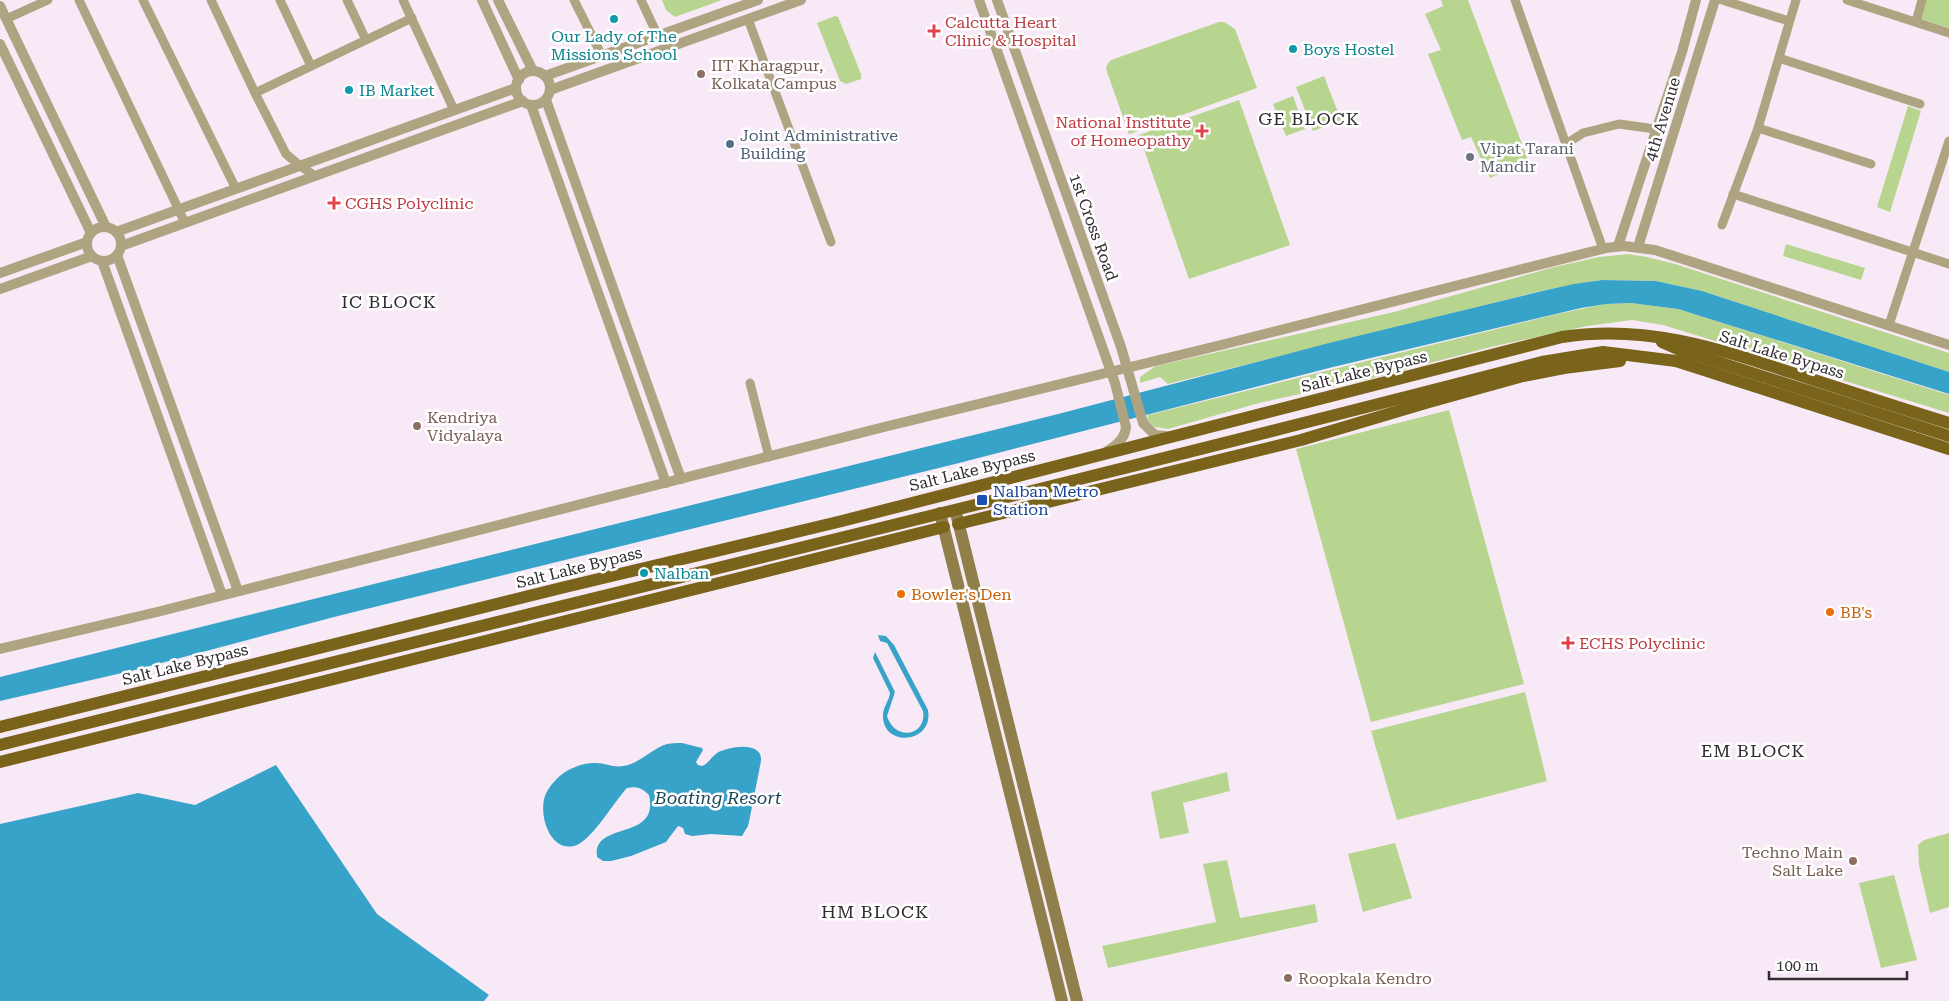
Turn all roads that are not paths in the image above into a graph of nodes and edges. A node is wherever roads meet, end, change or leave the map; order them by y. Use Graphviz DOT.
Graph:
graph roads {
  1 [pos="48,0"];
  2 [pos="79,0"];
  3 [pos="143,0"];
  4 [pos="211,0"];
  5 [pos="280,0"];
  6 [pos="348,0"];
  7 [pos="403,0"];
  8 [pos="482,0"];
  9 [pos="498,0"];
  10 [pos="574,0"];
  11 [pos="641,0"];
  12 [pos="758,0"];
  13 [pos="801,0"];
  14 [pos="979,0"];
  15 [pos="997,0"];
  16 [pos="1515,0"];
  17 [pos="1696,0"];
  18 [pos="1715,0"];
  19 [pos="1722,0"];
  20 [pos="1796,0"];
  21 [pos="1847,0"];
  22 [pos="1922,0"];
  23 [pos="0,6"];
  24 [pos="762,14"];
  25 [pos="412,18"];
  26 [pos="748,19"];
  27 [pos="6,20"];
  28 [pos="1790,21"];
  29 [pos="1916,22"];
  30 [pos="1949,32"];
  31 [pos="658,36"];
  32 [pos="366,40"];
  33 [pos="0,44"];
  34 [pos="1014,48"];
  35 [pos="1682,52"];
  36 [pos="999,54"];
  37 [pos="602,56"];
  38 [pos="1697,58"];
  39 [pos="1779,58"];
  40 [pos="28,64"];
  41 [pos="311,66"];
  42 [pos="13,71"];
  43 [pos="533,71"];
  44 [pos="546,76"];
  45 [pos="517,84"];
  46 [pos="254,93"];
  47 [pos="548,95"];
  48 [pos="527,103"];
  49 [pos="1920,104"];
  50 [pos="454,110"];
  51 [pos="1758,128"];
  52 [pos="1655,129"];
  53 [pos="1949,141"];
  54 [pos="1566,144"];
  55 [pos="1871,164"];
  56 [pos="299,166"];
  57 [pos="315,176"];
  58 [pos="236,189"];
  59 [pos="90,193"];
  60 [pos="1733,194"];
  61 [pos="76,201"];
  62 [pos="179,209"];
  63 [pos="185,223"];
  64 [pos="1722,225"];
  65 [pos="106,227"];
  66 [pos="116,232"];
  67 [pos="89,238"];
  68 [pos="831,242"];
  69 [pos="1618,246"];
  70 [pos="1638,247"];
  71 [pos="1603,249"];
  72 [pos="119,251"];
  73 [pos="1913,253"];
  74 [pos="92,256"];
  75 [pos="1090,259"];
  76 [pos="102,261"];
  77 [pos="1073,264"];
  78 [pos="1949,264"];
  79 [pos="0,273"];
  80 [pos="0,289"];
  81 [pos="1889,325"];
  82 [pos="1651,337"];
  83 [pos="1949,345"];
  84 [pos="1632,355"];
  85 [pos="154,356"];
  86 [pos="1678,356"];
  87 [pos="138,361"];
  88 [pos="1620,361"];
  89 [pos="1450,366"];
  90 [pos="1128,368"];
  91 [pos="1111,372"];
  92 [pos="750,383"];
  93 [pos="1459,388"];
  94 [pos="1308,421"];
  95 [pos="1949,423"];
  96 [pos="1338,429"];
  97 [pos="1170,436"];
  98 [pos="1949,436"];
  99 [pos="1949,449"];
  100 [pos="1104,453"];
  101 [pos="769,457"];
  102 [pos="1088,476"];
  103 [pos="681,479"];
  104 [pos="198,481"];
  105 [pos="666,483"];
  106 [pos="182,486"];
  107 [pos="1073,495"];
  108 [pos="955,509"];
  109 [pos="940,513"];
  110 [pos="958,524"];
  111 [pos="944,527"];
  112 [pos="702,554"];
  113 [pos="706,570"];
  114 [pos="709,585"];
  115 [pos="238,591"];
  116 [pos="222,595"];
  117 [pos="0,649"];
  118 [pos="0,727"];
  119 [pos="0,745"];
  120 [pos="0,762"];
  121 [pos="1062,1001"];
  122 [pos="1077,1001"];
  1 -- 27 [label="street"];
  2 -- 62 [label="street"];
  3 -- 58 [label="street"];
  4 -- 46 [label="street"];
  5 -- 41 [label="street"];
  6 -- 32 [label="street"];
  7 -- 25 [label="street"];
  8 -- 45 [label="street"];
  9 -- 43 [label="street"];
  10 -- 37 [label="street"];
  11 -- 31 [label="street"];
  12 -- 24 [label="street"];
  12 -- 31 [label="street"];
  13 -- 24 [label="street"];
  14 -- 36 [label="street, 1st Cross Road"];
  15 -- 34 [label="street, 1st Cross Road"];
  16 -- 54 [label="street"];
  17 -- 35 [label="street, 4th Avenue"];
  18 -- 38 [label="street, 4th Avenue"];
  19 -- 28 [label="street"];
  20 -- 28 [label="street"];
  21 -- 29 [label="street"];
  22 -- 29 [label="street"];
  23 -- 27 [label="street"];
  24 -- 26 [label="street"];
  25 -- 32 [label="street"];
  25 -- 50 [label="street"];
  26 -- 47 [label="street"];
  26 -- 68 [label="street"];
  27 -- 40 [label="street"];
  28 -- 39 [label="street"];
  29 -- 30 [label="street"];
  31 -- 37 [label="street"];
  32 -- 41 [label="street"];
  33 -- 42 [label="street"];
  34 -- 36 [label="street"];
  34 -- 75 [label="street, 1st Cross Road"];
  35 -- 38 [label="street"];
  35 -- 52 [label="street, 4th Avenue"];
  36 -- 77 [label="street, 1st Cross Road"];
  37 -- 44 [label="street"];
  38 -- 70 [label="street, 4th Avenue"];
  39 -- 49 [label="street"];
  39 -- 51 [label="street"];
  40 -- 42 [label="street"];
  40 -- 59 [label="street"];
  41 -- 46 [label="street"];
  42 -- 61 [label="street"];
  43 -- 44 [label="street"];
  43 -- 45 [label="street"];
  44 -- 47 [label="street"];
  45 -- 48 [label="street"];
  45 -- 50 [label="street"];
  46 -- 56 [label="street"];
  47 -- 48 [label="street"];
  47 -- 103 [label="street"];
  48 -- 57 [label="street"];
  48 -- 105 [label="street"];
  50 -- 56 [label="street"];
  51 -- 55 [label="street"];
  51 -- 60 [label="street"];
  52 -- 54 [label="street"];
  52 -- 69 [label="street, 4th Avenue"];
  53 -- 73 [label="street"];
  54 -- 71 [label="street"];
  56 -- 57 [label="street"];
  56 -- 58 [label="street"];
  57 -- 63 [label="street"];
  58 -- 62 [label="street"];
  59 -- 61 [label="street"];
  59 -- 65 [label="street"];
  60 -- 64 [label="street"];
  60 -- 73 [label="street"];
  61 -- 67 [label="street"];
  62 -- 63 [label="street"];
  62 -- 66 [label="street"];
  63 -- 72 [label="street"];
  65 -- 66 [label="street"];
  65 -- 67 [label="street"];
  66 -- 72 [label="street"];
  67 -- 74 [label="street"];
  67 -- 79 [label="street"];
  69 -- 70 [label="street"];
  69 -- 71 [label="street"];
  70 -- 81 [label="street"];
  71 -- 90 [label="street"];
  72 -- 76 [label="street"];
  72 -- 85 [label="street"];
  73 -- 78 [label="street"];
  73 -- 81 [label="street"];
  74 -- 76 [label="street"];
  74 -- 80 [label="street"];
  75 -- 77 [label="street"];
  75 -- 90 [label="street, 1st Cross Road"];
  76 -- 87 [label="street"];
  77 -- 91 [label="street, 1st Cross Road"];
  81 -- 83 [label="street"];
  82 -- 86 [label="main road"];
  82 -- 89 [label="main road, Salt Lake Bypass"];
  82 -- 95 [label="main road, Salt Lake Bypass"];
  84 -- 86 [label="main road, Salt Lake Bypass"];
  84 -- 88 [label="street, Salt Lake Bypass"];
  84 -- 93 [label="main road, Salt Lake Bypass"];
  85 -- 87 [label="street"];
  85 -- 104 [label="street"];
  86 -- 98 [label="main road"];
  86 -- 99 [label="main road, Salt Lake Bypass"];
  87 -- 106 [label="street"];
  88 -- 93 [label="main road, Salt Lake Bypass"];
  89 -- 93 [label="main road"];
  89 -- 97 [label="main road, Salt Lake Bypass"];
  90 -- 91 [label="street"];
  90 -- 97 [label="street, 1st Cross Road"];
  91 -- 100 [label="street, 1st Cross Road"];
  91 -- 101 [label="street"];
  92 -- 101 [label="street"];
  93 -- 94 [label="main road, Salt Lake Bypass"];
  93 -- 96 [label="main road, Salt Lake Bypass"];
  94 -- 96 [label="main road"];
  94 -- 102 [label="main road, Salt Lake Bypass"];
  96 -- 107 [label="main road, Salt Lake Bypass"];
  97 -- 100 [label="main road, Salt Lake Bypass"];
  100 -- 112 [label="main road, Salt Lake Bypass"];
  101 -- 103 [label="street"];
  102 -- 107 [label="main road"];
  102 -- 108 [label="main road, Salt Lake Bypass"];
  103 -- 105 [label="street"];
  104 -- 106 [label="street"];
  104 -- 115 [label="street"];
  105 -- 115 [label="street"];
  106 -- 116 [label="street"];
  107 -- 110 [label="main road, Salt Lake Bypass"];
  108 -- 109 [label="main road, Salt Lake Bypass"];
  108 -- 110 [label="main road"];
  109 -- 111 [label="main road"];
  109 -- 113 [label="main road, Salt Lake Bypass"];
  110 -- 111 [label="street"];
  110 -- 122 [label="main road"];
  111 -- 114 [label="main road"];
  111 -- 121 [label="main road"];
  112 -- 113 [label="main road"];
  112 -- 118 [label="main road, Salt Lake Bypass"];
  113 -- 114 [label="main road"];
  113 -- 119 [label="main road, Salt Lake Bypass"];
  114 -- 120 [label="main road"];
  115 -- 116 [label="street"];
  116 -- 117 [label="street"];
}
